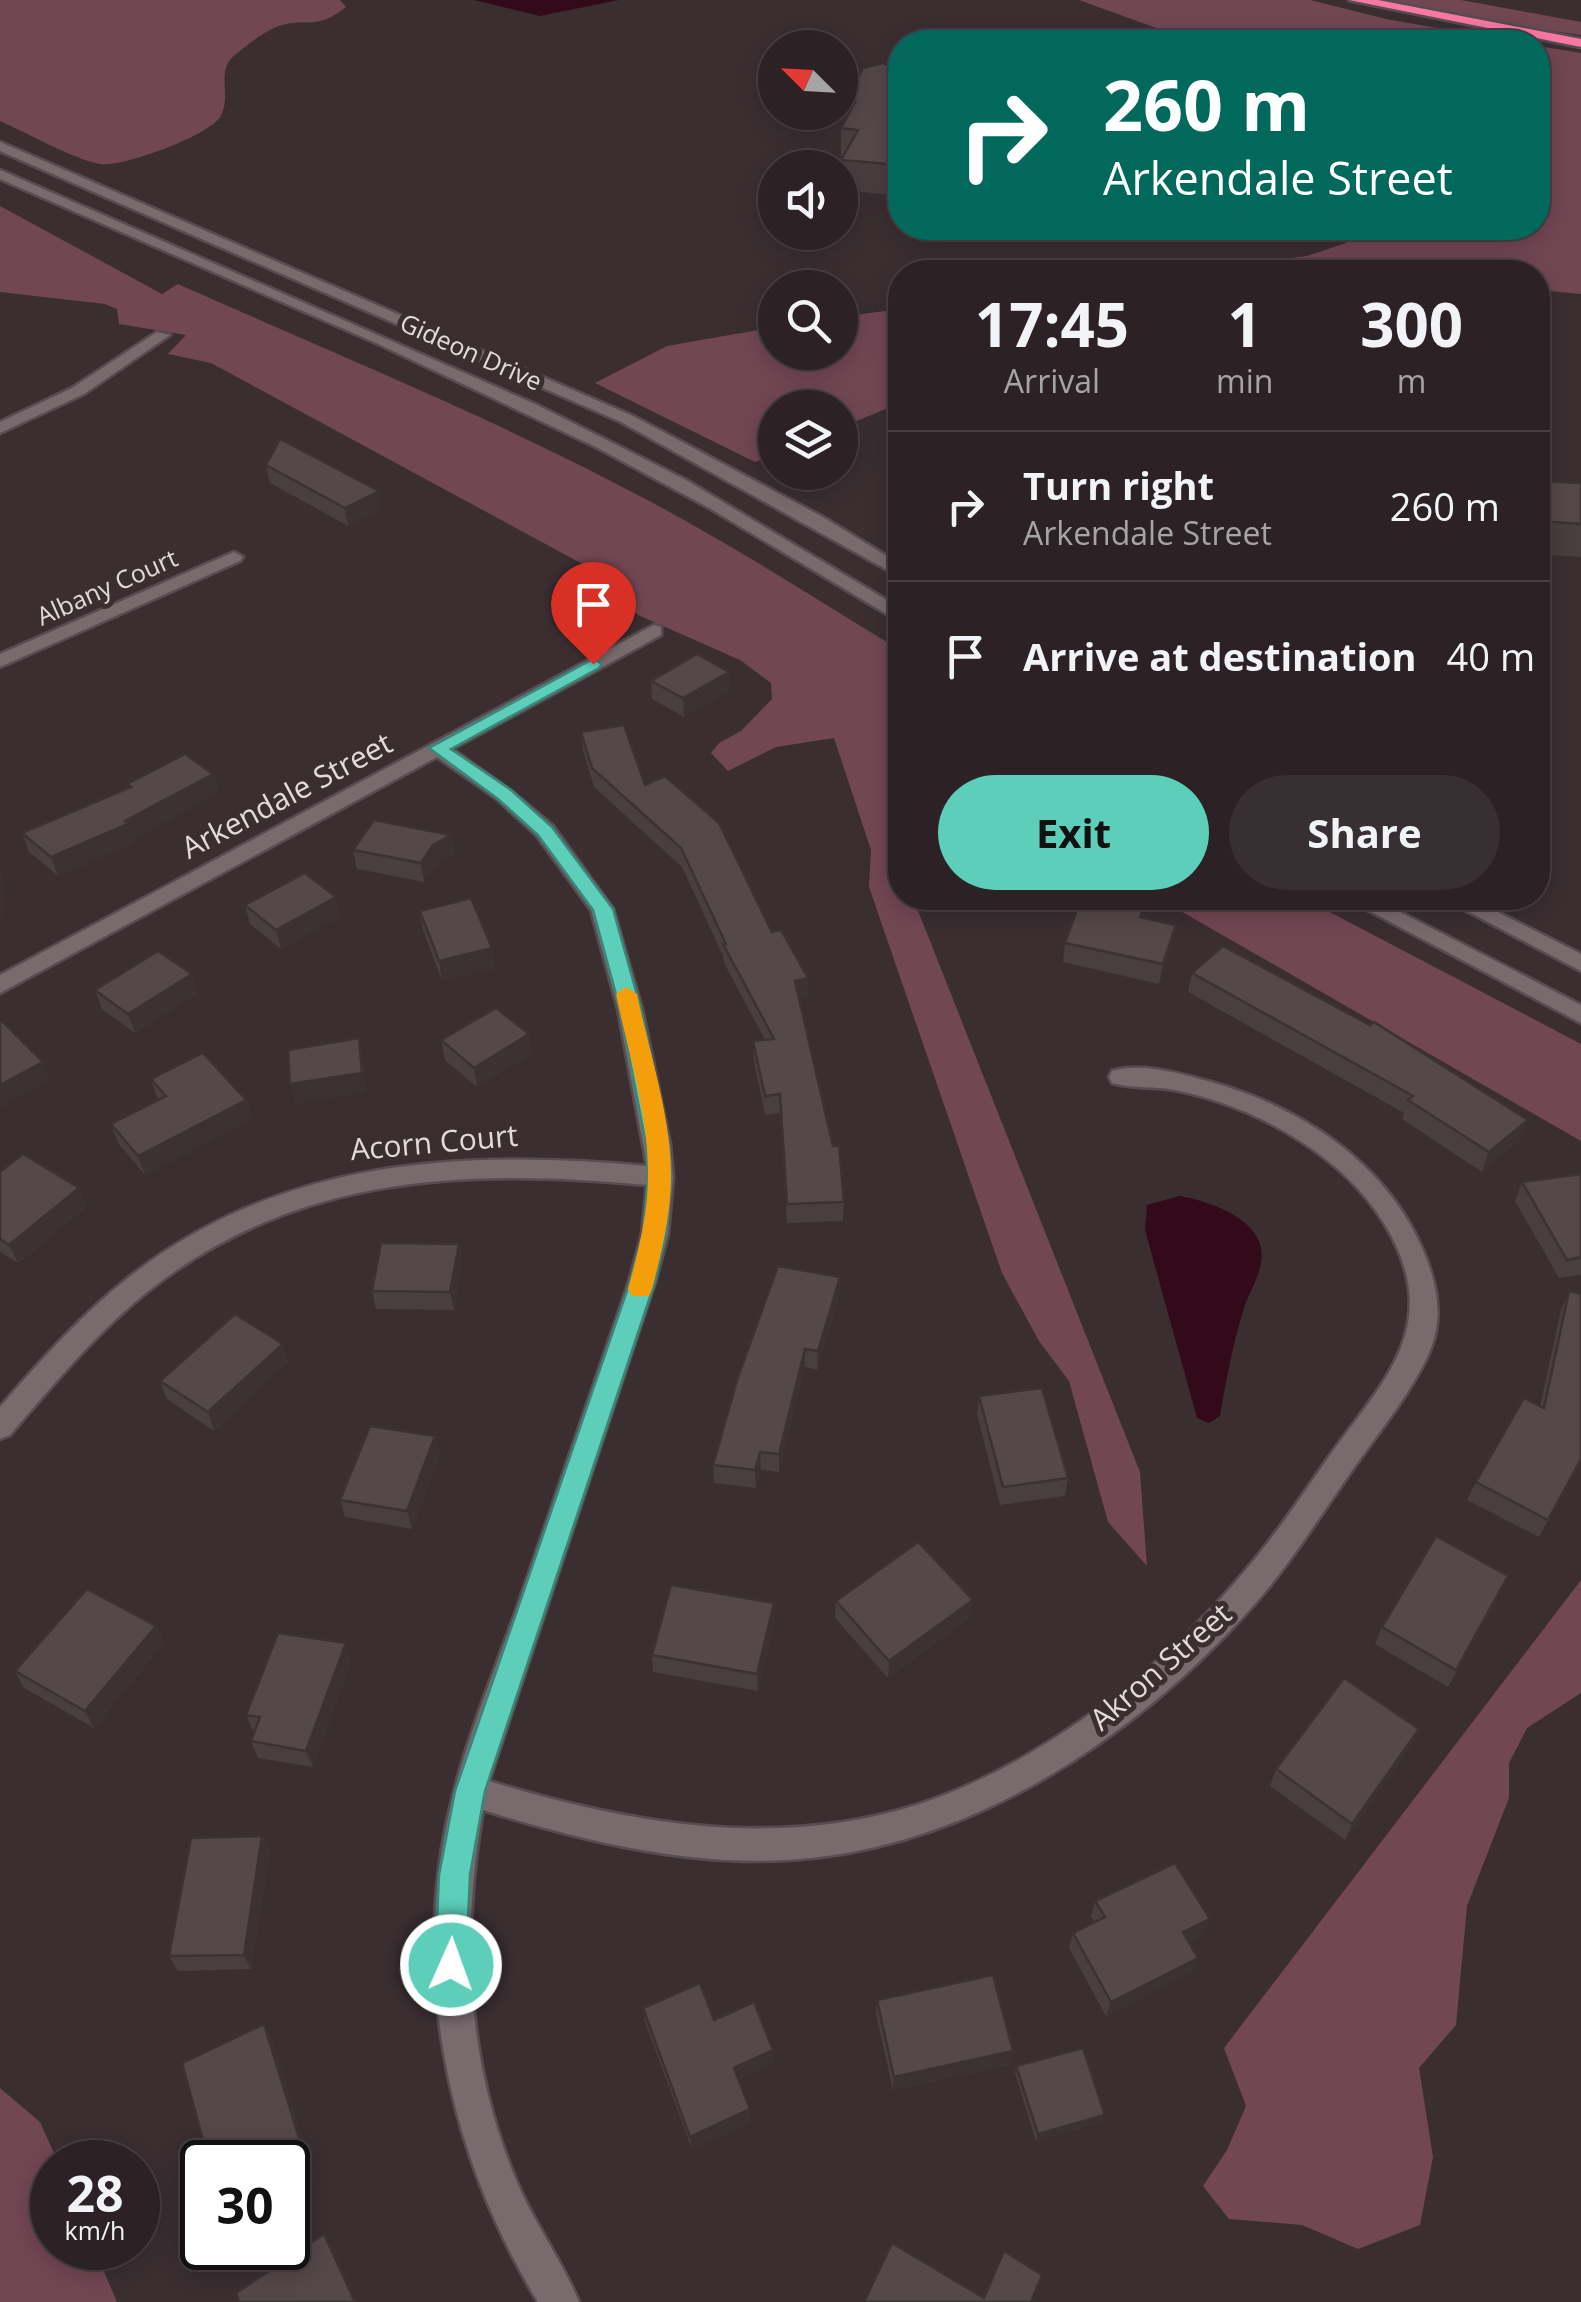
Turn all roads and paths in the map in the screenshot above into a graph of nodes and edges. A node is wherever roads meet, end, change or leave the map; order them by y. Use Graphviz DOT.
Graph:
graph roads {
  1 [pos="1356,0"];
  2 [pos="1513,30"];
  3 [pos="1550,37"];
  4 [pos="1581,43"];
  5 [pos="0,146"];
  6 [pos="0,174"];
  7 [pos="94,187"];
  8 [pos="59,200"];
  9 [pos="162,335"];
  10 [pos="0,428"];
  11 [pos="234,557"];
  12 [pos="888,565"];
  13 [pos="888,609"];
  14 [pos="654,631"];
  15 [pos="0,662"];
  16 [pos="438,748"];
  17 [pos="1379,910"];
  18 [pos="1477,910"];
  19 [pos="1581,963"];
  20 [pos="0,985"];
  21 [pos="1581,1015"];
  22 [pos="1122,1077"];
  23 [pos="660,1177"];
  24 [pos="0,1427"];
  25 [pos="470,1791"];
  26 [pos="560,2302"];
  1 -- 2 [label="highway"];
  3 -- 4 [label="highway"];
  5 -- 7 [label="street, Gideon Drive"];
  6 -- 8 [label="street, Gideon Drive"];
  7 -- 8 [label="street"];
  7 -- 12 [label="street, Gideon Drive"];
  8 -- 13 [label="street, Gideon Drive"];
  9 -- 10 [label="street"];
  11 -- 15 [label="street, Albany Court"];
  14 -- 16 [label="street, Arkendale Street"];
  16 -- 20 [label="street, Arkendale Street"];
  16 -- 23 [label="street"];
  17 -- 21 [label="street"];
  18 -- 19 [label="street"];
  22 -- 25 [label="street, Akron Street"];
  23 -- 24 [label="street, Acorn Court"];
  23 -- 25 [label="street"];
  25 -- 26 [label="street"];
}
